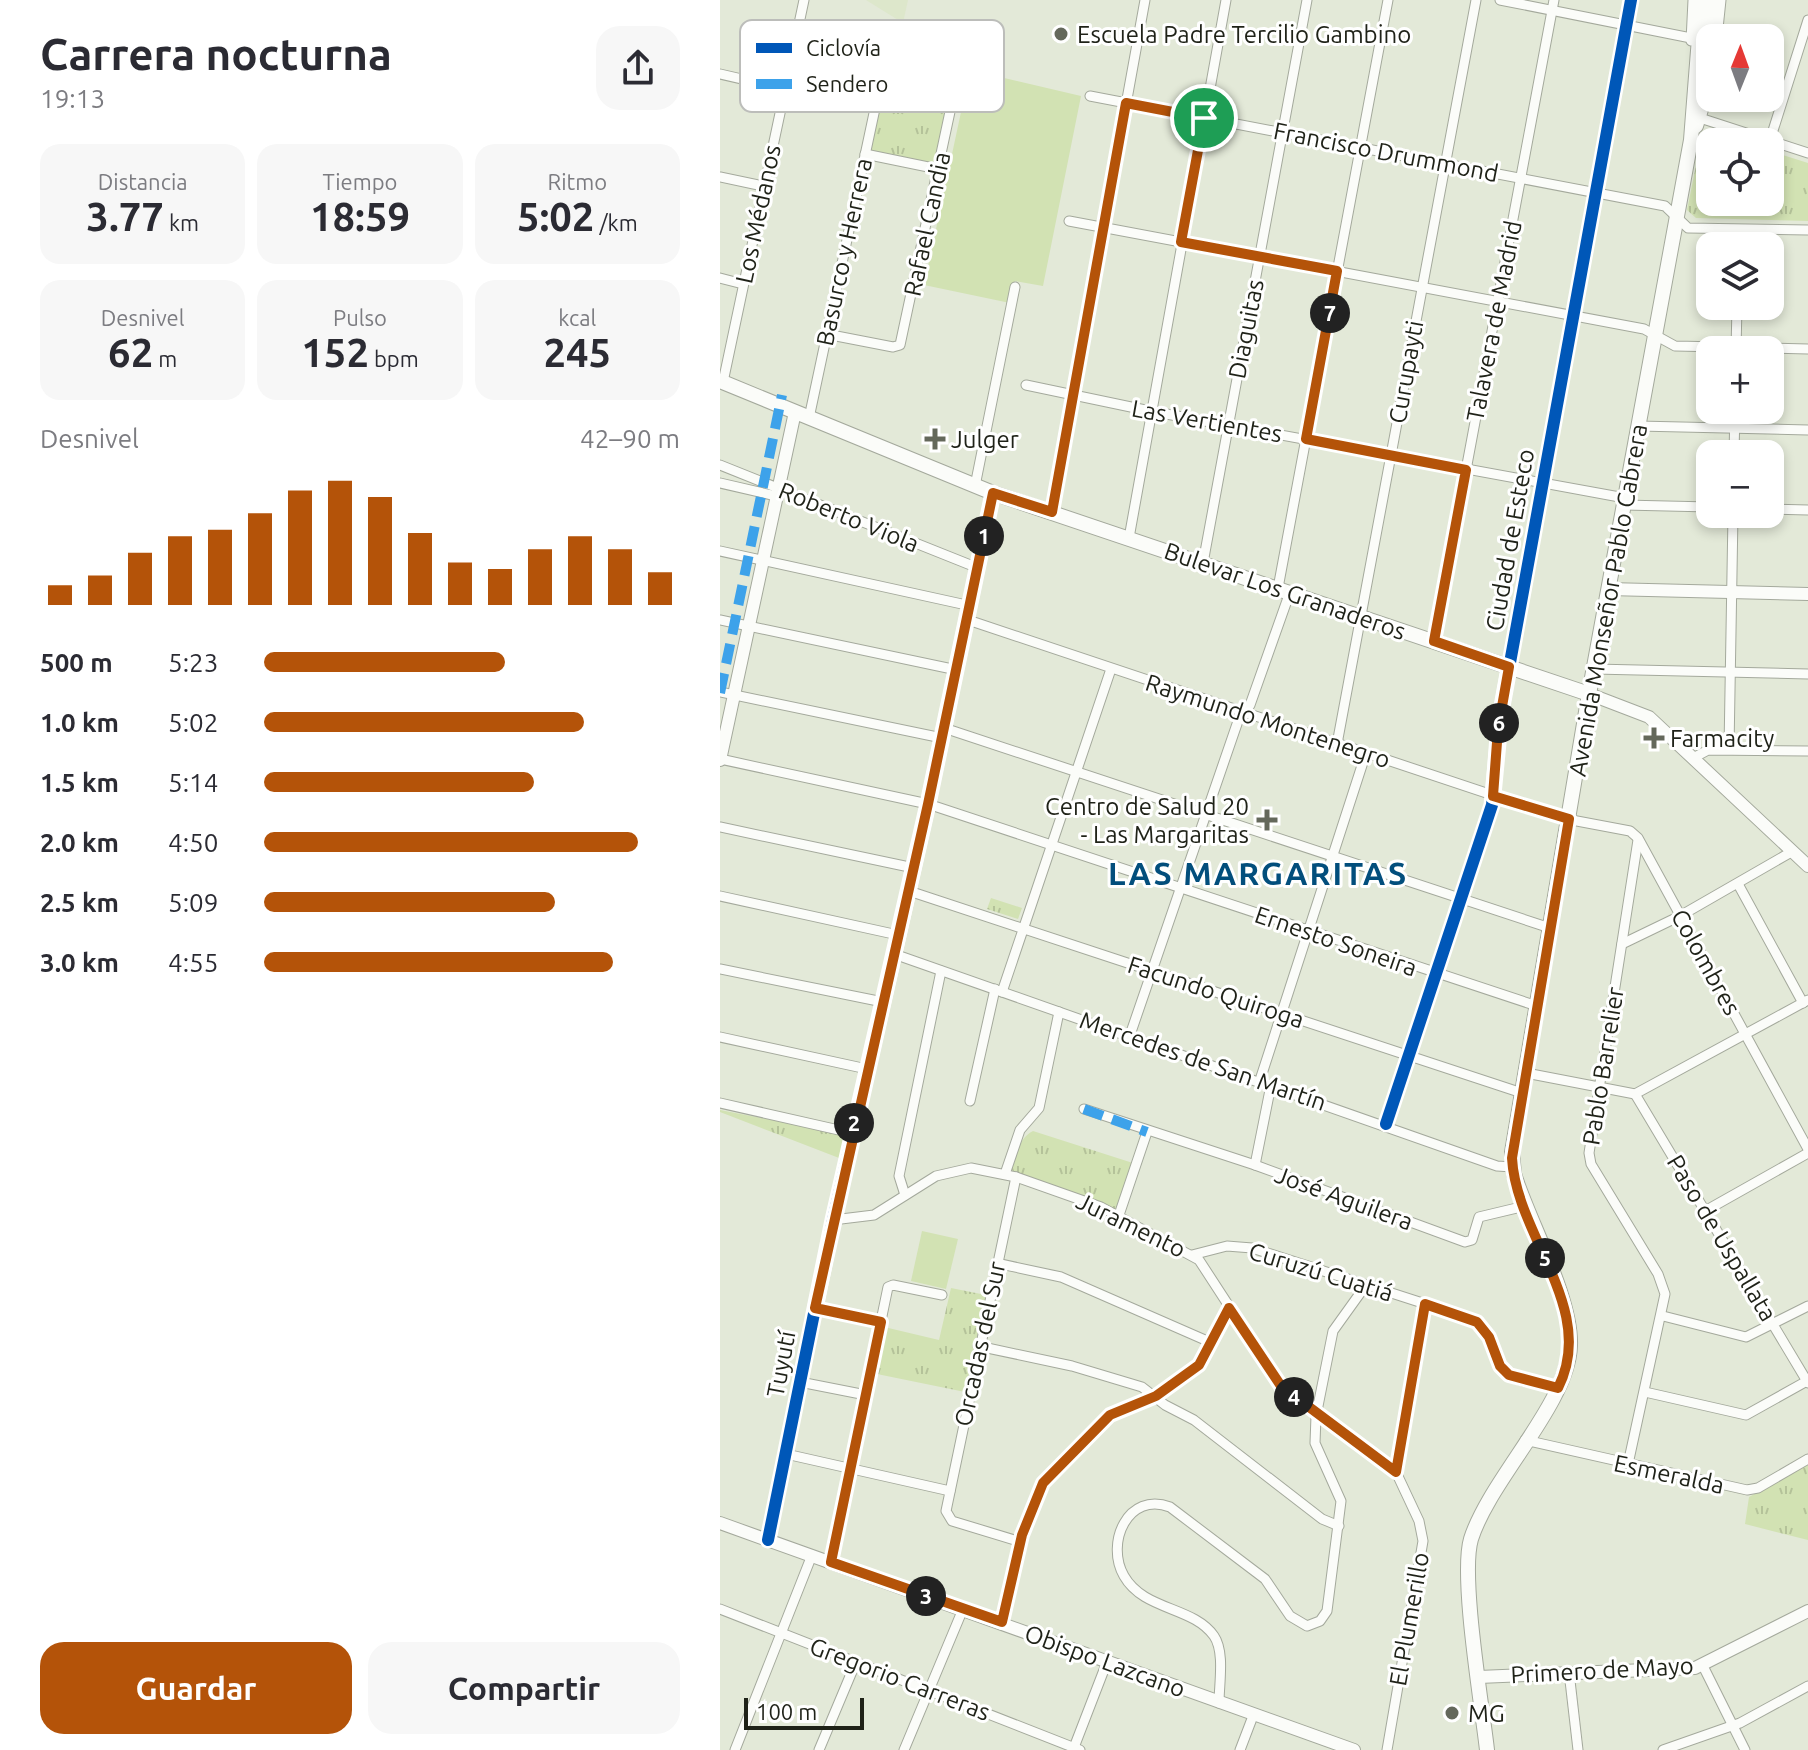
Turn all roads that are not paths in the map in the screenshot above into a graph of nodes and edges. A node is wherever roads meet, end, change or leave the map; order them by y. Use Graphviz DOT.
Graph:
graph roads {
  1 [pos="804,0"];
  2 [pos="1145,0"];
  3 [pos="1226,0"];
  4 [pos="1307,0"];
  5 [pos="1388,0"];
  6 [pos="1476,0"];
  7 [pos="1500,0"];
  8 [pos="1631,0"];
  9 [pos="1693,0"];
  10 [pos="1702,0"];
  11 [pos="1712,0"];
  12 [pos="1721,0"];
  13 [pos="1553,5"];
  14 [pos="800,20"];
  15 [pos="1808,20"];
  16 [pos="1703,24"];
  17 [pos="1710,24"];
  18 [pos="1718,24"];
  19 [pos="1626,25"];
  20 [pos="1691,38"];
  21 [pos="1696,55"];
  22 [pos="720,74"];
  23 [pos="740,79"];
  24 [pos="1090,96"];
  25 [pos="1126,103"];
  26 [pos="780,112"];
  27 [pos="874,112"];
  28 [pos="948,112"];
  29 [pos="1697,112"];
  30 [pos="1701,112"];
  31 [pos="1204,118"];
  32 [pos="1700,118"];
  33 [pos="1732,128"];
  34 [pos="1774,128"];
  35 [pos="1283,132"];
  36 [pos="1692,134"];
  37 [pos="1784,145"];
  38 [pos="1361,148"];
  39 [pos="1808,153"];
  40 [pos="865,154"];
  41 [pos="1445,163"];
  42 [pos="938,169"];
  43 [pos="720,177"];
  44 [pos="1521,178"];
  45 [pos="763,186"];
  46 [pos="1595,192"];
  47 [pos="1676,219"];
  48 [pos="1069,221"];
  49 [pos="1103,228"];
  50 [pos="1739,230"];
  51 [pos="1808,230"];
  52 [pos="1181,242"];
  53 [pos="1260,257"];
  54 [pos="1337,271"];
  55 [pos="720,278"];
  56 [pos="743,284"];
  57 [pos="1422,286"];
  58 [pos="1015,287"];
  59 [pos="1498,302"];
  60 [pos="1573,316"];
  61 [pos="826,334"];
  62 [pos="1657,335"];
  63 [pos="1696,347"];
  64 [pos="1784,349"];
  65 [pos="1808,349"];
  66 [pos="722,381"];
  67 [pos="1026,385"];
  68 [pos="1072,395"];
  69 [pos="1150,411"];
  70 [pos="795,412"];
  71 [pos="809,418"];
  72 [pos="1735,424"];
  73 [pos="1228,425"];
  74 [pos="1638,426"];
  75 [pos="1735,429"];
  76 [pos="1808,430"];
  77 [pos="1306,439"];
  78 [pos="1735,440"];
  79 [pos="1391,455"];
  80 [pos="720,465"];
  81 [pos="1466,470"];
  82 [pos="720,483"];
  83 [pos="1542,484"];
  84 [pos="975,486"];
  85 [pos="776,492"];
  86 [pos="993,493"];
  87 [pos="1624,502"];
  88 [pos="1696,506"];
  89 [pos="1784,509"];
  90 [pos="1808,510"];
  91 [pos="1052,512"];
  92 [pos="1733,528"];
  93 [pos="1129,538"];
  94 [pos="720,551"];
  95 [pos="762,561"];
  96 [pos="1203,563"];
  97 [pos="978,568"];
  98 [pos="1608,589"];
  99 [pos="1284,590"];
  100 [pos="1733,593"];
  101 [pos="1808,594"];
  102 [pos="971,606"];
  103 [pos="1361,617"];
  104 [pos="720,620"];
  105 [pos="968,620"];
  106 [pos="748,627"];
  107 [pos="1434,641"];
  108 [pos="1509,667"];
  109 [pos="1111,669"];
  110 [pos="1594,669"];
  111 [pos="957,670"];
  112 [pos="1731,673"];
  113 [pos="1808,674"];
  114 [pos="720,692"];
  115 [pos="1589,694"];
  116 [pos="734,695"];
  117 [pos="1243,713"];
  118 [pos="943,733"];
  119 [pos="1337,744"];
  120 [pos="1729,749"];
  121 [pos="1808,751"];
  122 [pos="1366,753"];
  123 [pos="1695,757"];
  124 [pos="720,760"];
  125 [pos="1076,772"];
  126 [pos="1493,796"];
  127 [pos="928,804"];
  128 [pos="1204,816"];
  129 [pos="1569,819"];
  130 [pos="720,827"];
  131 [pos="1638,838"];
  132 [pos="1051,845"];
  133 [pos="1793,851"];
  134 [pos="1334,858"];
  135 [pos="1808,866"];
  136 [pos="914,868"];
  137 [pos="1738,884"];
  138 [pos="1180,888"];
  139 [pos="909,891"];
  140 [pos="720,896"];
  141 [pos="1461,900"];
  142 [pos="1680,916"];
  143 [pos="1023,928"];
  144 [pos="1550,928"];
  145 [pos="1309,932"];
  146 [pos="898,935"];
  147 [pos="1622,944"];
  148 [pos="894,954"];
  149 [pos="720,969"];
  150 [pos="941,971"];
  151 [pos="1152,971"];
  152 [pos="1436,975"];
  153 [pos="998,991"];
  154 [pos="1805,1001"];
  155 [pos="883,1002"];
  156 [pos="1537,1006"];
  157 [pos="1059,1012"];
  158 [pos="1282,1014"];
  159 [pos="1746,1034"];
  160 [pos="1130,1035"];
  161 [pos="720,1037"];
  162 [pos="1409,1056"];
  163 [pos="867,1069"];
  164 [pos="1526,1073"];
  165 [pos="1260,1080"];
  166 [pos="1271,1085"];
  167 [pos="1599,1087"];
  168 [pos="1522,1093"];
  169 [pos="1635,1094"];
  170 [pos="970,1101"];
  171 [pos="720,1103"];
  172 [pos="1084,1109"];
  173 [pos="1386,1124"];
  174 [pos="1147,1132"];
  175 [pos="852,1133"];
  176 [pos="1808,1151"];
  177 [pos="1255,1165"];
  178 [pos="1512,1167"];
  179 [pos="1010,1175"];
  180 [pos="905,1195"];
  181 [pos="1525,1206"];
  182 [pos="1705,1211"];
  183 [pos="1119,1215"];
  184 [pos="833,1220"];
  185 [pos="1192,1255"];
  186 [pos="996,1263"];
  187 [pos="1366,1285"];
  188 [pos="942,1295"];
  189 [pos="1425,1304"];
  190 [pos="1808,1306"];
  191 [pos="815,1308"];
  192 [pos="1229,1308"];
  193 [pos="1663,1316"];
  194 [pos="881,1322"];
  195 [pos="1774,1324"];
  196 [pos="1212,1343"];
  197 [pos="978,1346"];
  198 [pos="800,1382"];
  199 [pos="1808,1382"];
  200 [pos="1558,1388"];
  201 [pos="1645,1392"];
  202 [pos="866,1395"];
  203 [pos="1156,1396"];
  204 [pos="1316,1416"];
  205 [pos="1525,1440"];
  206 [pos="786,1454"];
  207 [pos="1808,1459"];
  208 [pos="1628,1464"];
  209 [pos="850,1469"];
  210 [pos="1396,1472"];
  211 [pos="950,1491"];
  212 [pos="720,1523"];
  213 [pos="1339,1526"];
  214 [pos="768,1540"];
  215 [pos="1021,1542"];
  216 [pos="812,1555"];
  217 [pos="831,1562"];
  218 [pos="720,1609"];
  219 [pos="963,1609"];
  220 [pos="1808,1611"];
  221 [pos="1002,1622"];
  222 [pos="780,1633"];
  223 [pos="856,1662"];
  224 [pos="1107,1662"];
  225 [pos="1703,1666"];
  226 [pos="1569,1672"];
  227 [pos="1479,1677"];
  228 [pos="1808,1686"];
  229 [pos="927,1691"];
  230 [pos="1219,1703"];
  231 [pos="1253,1716"];
  232 [pos="1732,1726"];
  233 [pos="1075,1749"];
  234 [pos="735,1750"];
  235 [pos="819,1750"];
  236 [pos="904,1750"];
  237 [pos="1240,1750"];
  238 [pos="1354,1750"];
  239 [pos="1387,1750"];
  240 [pos="1487,1750"];
  241 [pos="1578,1750"];
  242 [pos="1663,1750"];
  243 [pos="1745,1750"];
  1 -- 14 [label="street, Los Médanos"];
  2 -- 25 [label="street"];
  3 -- 31 [label="street"];
  4 -- 35 [label="street, Diaguitas"];
  5 -- 38 [label="street"];
  6 -- 41 [label="street, Curupayti"];
  7 -- 13 [label="street"];
  8 -- 19 [label="street, Ciudad de Esteco"];
  9 -- 20 [label="street, Avenida Monseñor Pablo Cabrera"];
  10 -- 16 [label="main road, Avenida Monseñor Pablo Cabrera"];
  11 -- 17 [label="main road, Avenida Monseñor Pablo Cabrera"];
  12 -- 18 [label="street"];
  13 -- 19 [label="street"];
  13 -- 44 [label="street, Talavera de Madrid"];
  15 -- 34 [label="street"];
  19 -- 20 [label="street"];
  19 -- 46 [label="street, Ciudad de Esteco"];
  20 -- 21 [label="street, Avenida Monseñor Pablo Cabrera"];
  22 -- 23 [label="street"];
  24 -- 25 [label="street, Francisco Drummond"];
  25 -- 31 [label="street, Francisco Drummond"];
  25 -- 49 [label="street"];
  26 -- 45 [label="street, Los Médanos"];
  27 -- 40 [label="street, Basurco y Herrera"];
  28 -- 42 [label="street, Rafael Candia"];
  29 -- 36 [label="main road, Avenida Monseñor Pablo Cabrera"];
  30 -- 32 [label="main road, Avenida Monseñor Pablo Cabrera"];
  31 -- 35 [label="street, Francisco Drummond"];
  31 -- 52 [label="street"];
  32 -- 33 [label="street"];
  32 -- 36 [label="main road, Avenida Monseñor Pablo Cabrera"];
  35 -- 38 [label="street, Francisco Drummond"];
  35 -- 53 [label="street, Diaguitas"];
  36 -- 47 [label="main road, Avenida Monseñor Pablo Cabrera"];
  37 -- 39 [label="street"];
  38 -- 41 [label="street, Francisco Drummond"];
  38 -- 54 [label="street"];
  40 -- 42 [label="street"];
  40 -- 61 [label="street, Basurco y Herrera"];
  41 -- 44 [label="street, Francisco Drummond"];
  41 -- 57 [label="street, Curupayti"];
  42 -- 61 [label="street, Rafael Candia"];
  43 -- 45 [label="street"];
  44 -- 46 [label="street, Francisco Drummond"];
  44 -- 59 [label="street, Talavera de Madrid"];
  45 -- 56 [label="street, Los Médanos"];
  46 -- 47 [label="street, Francisco Drummond"];
  46 -- 60 [label="street, Ciudad de Esteco"];
  47 -- 50 [label="street, Francisco Drummond"];
  47 -- 62 [label="main road, Avenida Monseñor Pablo Cabrera"];
  48 -- 49 [label="street"];
  49 -- 52 [label="street"];
  49 -- 68 [label="street"];
  50 -- 51 [label="street, Francisco Drummond"];
  52 -- 53 [label="street"];
  52 -- 69 [label="street"];
  53 -- 54 [label="street"];
  53 -- 73 [label="street, Diaguitas"];
  54 -- 57 [label="street"];
  54 -- 77 [label="street"];
  55 -- 56 [label="street"];
  56 -- 66 [label="street, Los Médanos"];
  57 -- 59 [label="street"];
  57 -- 79 [label="street, Curupayti"];
  58 -- 84 [label="street"];
  59 -- 60 [label="street"];
  59 -- 81 [label="street, Talavera de Madrid"];
  60 -- 62 [label="street"];
  60 -- 83 [label="street, Ciudad de Esteco"];
  61 -- 71 [label="street, Basurco y Herrera"];
  62 -- 63 [label="street"];
  62 -- 74 [label="main road, Avenida Monseñor Pablo Cabrera"];
  64 -- 65 [label="street"];
  66 -- 70 [label="main road, Bulevar Los Granaderos"];
  67 -- 68 [label="street, Las Vertientes"];
  68 -- 69 [label="street, Las Vertientes"];
  68 -- 91 [label="street"];
  69 -- 73 [label="street, Las Vertientes"];
  69 -- 93 [label="street"];
  70 -- 71 [label="main road, Bulevar Los Granaderos"];
  70 -- 85 [label="main road"];
  71 -- 84 [label="main road, Bulevar Los Granaderos"];
  72 -- 75 [label="street"];
  73 -- 77 [label="street, Las Vertientes"];
  73 -- 96 [label="street, Diaguitas"];
  74 -- 75 [label="street"];
  74 -- 87 [label="main road, Avenida Monseñor Pablo Cabrera"];
  75 -- 76 [label="street"];
  75 -- 78 [label="street"];
  77 -- 79 [label="street, Las Vertientes"];
  77 -- 99 [label="street"];
  79 -- 81 [label="street, Las Vertientes"];
  79 -- 103 [label="street, Curupayti"];
  80 -- 85 [label="street, Roberto Viola"];
  81 -- 83 [label="street, Las Vertientes"];
  81 -- 107 [label="street, Talavera de Madrid"];
  82 -- 85 [label="street"];
  83 -- 87 [label="street, Las Vertientes"];
  83 -- 108 [label="street, Ciudad de Esteco"];
  84 -- 86 [label="main road, Bulevar Los Granaderos"];
  85 -- 95 [label="main road"];
  85 -- 97 [label="street, Roberto Viola"];
  86 -- 91 [label="main road, Bulevar Los Granaderos"];
  86 -- 97 [label="street, Tuyutí"];
  87 -- 88 [label="street, Las Vertientes"];
  87 -- 98 [label="main road, Avenida Monseñor Pablo Cabrera"];
  89 -- 90 [label="street"];
  91 -- 93 [label="main road, Bulevar Los Granaderos"];
  92 -- 100 [label="street"];
  93 -- 96 [label="main road, Bulevar Los Granaderos"];
  94 -- 95 [label="street"];
  95 -- 102 [label="street"];
  95 -- 106 [label="main road"];
  96 -- 99 [label="main road, Bulevar Los Granaderos"];
  97 -- 102 [label="street, Tuyutí"];
  98 -- 100 [label="main road"];
  98 -- 110 [label="main road, Avenida Monseñor Pablo Cabrera"];
  99 -- 103 [label="main road, Bulevar Los Granaderos"];
  99 -- 117 [label="street"];
  100 -- 101 [label="main road"];
  100 -- 112 [label="street"];
  102 -- 105 [label="street, Tuyutí"];
  103 -- 107 [label="main road, Bulevar Los Granaderos"];
  103 -- 119 [label="street, Curupayti"];
  104 -- 106 [label="street"];
  105 -- 109 [label="street, Raymundo Montenegro"];
  105 -- 111 [label="street, Tuyutí"];
  106 -- 111 [label="street"];
  106 -- 116 [label="main road"];
  107 -- 108 [label="main road, Bulevar Los Granaderos"];
  108 -- 115 [label="main road, Bulevar Los Granaderos"];
  108 -- 126 [label="street, Ciudad de Esteco"];
  109 -- 117 [label="street, Raymundo Montenegro"];
  109 -- 125 [label="street"];
  110 -- 112 [label="street"];
  110 -- 115 [label="main road, Avenida Monseñor Pablo Cabrera"];
  111 -- 118 [label="street, Tuyutí"];
  112 -- 113 [label="street"];
  112 -- 120 [label="street"];
  114 -- 116 [label="street"];
  115 -- 123 [label="main road, Bulevar Los Granaderos"];
  115 -- 129 [label="main road, Avenida Monseñor Pablo Cabrera"];
  116 -- 118 [label="street"];
  116 -- 124 [label="main road"];
  117 -- 119 [label="street, Raymundo Montenegro"];
  117 -- 128 [label="street"];
  118 -- 125 [label="street"];
  118 -- 127 [label="street, Tuyutí"];
  119 -- 122 [label="street, Raymundo Montenegro"];
  120 -- 121 [label="street"];
  120 -- 123 [label="street"];
  122 -- 126 [label="street, Raymundo Montenegro"];
  122 -- 134 [label="street"];
  123 -- 133 [label="main road, Bulevar Los Granaderos"];
  124 -- 127 [label="street, Ernesto Soneira"];
  125 -- 128 [label="street"];
  125 -- 132 [label="street"];
  126 -- 129 [label="street, Raymundo Montenegro"];
  126 -- 141 [label="street, Ciudad de Esteco"];
  127 -- 132 [label="street, Ernesto Soneira"];
  127 -- 136 [label="street, Tuyutí"];
  128 -- 134 [label="street"];
  128 -- 138 [label="street"];
  129 -- 131 [label="street"];
  129 -- 144 [label="main road, Avenida Monseñor Pablo Cabrera"];
  130 -- 136 [label="street"];
  131 -- 142 [label="street, Colombres"];
  131 -- 147 [label="street, Pablo Barrelier"];
  132 -- 138 [label="street, Ernesto Soneira"];
  132 -- 143 [label="street"];
  133 -- 135 [label="main road, Bulevar Los Granaderos"];
  133 -- 137 [label="street"];
  134 -- 141 [label="street"];
  134 -- 145 [label="street"];
  136 -- 139 [label="street, Tuyutí"];
  137 -- 142 [label="street"];
  137 -- 154 [label="street"];
  138 -- 145 [label="street, Ernesto Soneira"];
  138 -- 151 [label="street"];
  139 -- 143 [label="street, Facundo Quiroga"];
  139 -- 146 [label="street, Tuyutí"];
  140 -- 146 [label="street"];
  141 -- 144 [label="street"];
  141 -- 152 [label="street, Ciudad de Esteco"];
  142 -- 147 [label="street"];
  142 -- 159 [label="street, Colombres"];
  143 -- 151 [label="street, Facundo Quiroga"];
  143 -- 153 [label="street"];
  144 -- 156 [label="main road, Avenida Monseñor Pablo Cabrera"];
  145 -- 152 [label="street, Ernesto Soneira"];
  145 -- 158 [label="street"];
  146 -- 148 [label="street, Tuyutí"];
  147 -- 167 [label="street, Pablo Barrelier"];
  148 -- 150 [label="street, Mercedes de San Martín"];
  148 -- 155 [label="street, Tuyutí"];
  149 -- 155 [label="street"];
  150 -- 153 [label="street, Mercedes de San Martín"];
  150 -- 180 [label="street"];
  151 -- 158 [label="street, Facundo Quiroga"];
  151 -- 160 [label="street"];
  152 -- 156 [label="street, Ernesto Soneira"];
  152 -- 162 [label="street, Ciudad de Esteco"];
  153 -- 157 [label="street, Mercedes de San Martín"];
  153 -- 170 [label="street"];
  154 -- 159 [label="street"];
  155 -- 163 [label="street, Tuyutí"];
  156 -- 164 [label="main road, Avenida Monseñor Pablo Cabrera"];
  157 -- 160 [label="street, Mercedes de San Martín"];
  157 -- 179 [label="street, Orcadas del Sur"];
  158 -- 162 [label="street, Facundo Quiroga"];
  158 -- 165 [label="street"];
  159 -- 169 [label="street"];
  159 -- 176 [label="street, Colombres"];
  160 -- 165 [label="street, Mercedes de San Martín"];
  161 -- 163 [label="street"];
  162 -- 168 [label="street, Facundo Quiroga"];
  162 -- 173 [label="street, Ciudad de Esteco"];
  163 -- 175 [label="street, Tuyutí"];
  164 -- 167 [label="street"];
  164 -- 168 [label="main road, Avenida Monseñor Pablo Cabrera"];
  165 -- 166 [label="street, Mercedes de San Martín"];
  166 -- 173 [label="street, Mercedes de San Martín"];
  166 -- 177 [label="street"];
  167 -- 169 [label="street"];
  167 -- 193 [label="street, Pablo Barrelier"];
  168 -- 178 [label="main road, Avenida Monseñor Pablo Cabrera"];
  169 -- 182 [label="street, Paso de Uspallata"];
  171 -- 175 [label="street"];
  172 -- 174 [label="street, José Aguilera"];
  173 -- 178 [label="street, Mercedes de San Martín"];
  174 -- 177 [label="street, José Aguilera"];
  174 -- 183 [label="street"];
  175 -- 184 [label="street, Tuyutí"];
  176 -- 182 [label="street"];
  177 -- 181 [label="street, José Aguilera"];
  178 -- 181 [label="main road, Avenida Monseñor Pablo Cabrera"];
  179 -- 180 [label="street, Juramento"];
  179 -- 183 [label="street, Juramento"];
  179 -- 186 [label="street, Orcadas del Sur"];
  180 -- 184 [label="street, Juramento"];
  181 -- 200 [label="main road, Avenida Monseñor Pablo Cabrera"];
  182 -- 195 [label="street, Paso de Uspallata"];
  183 -- 185 [label="street, Juramento"];
  184 -- 191 [label="street, Tuyutí"];
  185 -- 187 [label="street, Curuzú Cuatiá"];
  185 -- 192 [label="street, Juramento"];
  186 -- 196 [label="street"];
  186 -- 197 [label="street, Orcadas del Sur"];
  187 -- 189 [label="street, Curuzú Cuatiá"];
  187 -- 204 [label="street"];
  188 -- 194 [label="street"];
  189 -- 200 [label="street, Curuzú Cuatiá"];
  189 -- 210 [label="street"];
  190 -- 195 [label="street"];
  191 -- 194 [label="street"];
  191 -- 198 [label="street, Tuyutí"];
  192 -- 196 [label="street"];
  192 -- 204 [label="street, Juramento"];
  193 -- 195 [label="street"];
  193 -- 201 [label="street, Pablo Barrelier"];
  194 -- 202 [label="street"];
  195 -- 199 [label="street, Paso de Uspallata"];
  196 -- 203 [label="street"];
  197 -- 203 [label="street"];
  197 -- 211 [label="street, Orcadas del Sur"];
  198 -- 202 [label="street"];
  198 -- 206 [label="street, Tuyutí"];
  199 -- 201 [label="street"];
  200 -- 205 [label="main road, Avenida Monseñor Pablo Cabrera"];
  201 -- 208 [label="street, Pablo Barrelier"];
  202 -- 209 [label="street"];
  203 -- 213 [label="street"];
  203 -- 215 [label="street"];
  204 -- 210 [label="street, Juramento"];
  204 -- 213 [label="street"];
  205 -- 208 [label="street, Esmeralda"];
  205 -- 227 [label="main road, Avenida Monseñor Pablo Cabrera"];
  206 -- 209 [label="street"];
  206 -- 214 [label="street, Tuyutí"];
  207 -- 208 [label="street, Esmeralda"];
  209 -- 211 [label="street"];
  209 -- 217 [label="street"];
  210 -- 239 [label="street, El Plumerillo"];
  211 -- 215 [label="street, Orcadas del Sur"];
  212 -- 214 [label="main road, Obispo Lazcano"];
  213 -- 230 [label="street"];
  214 -- 216 [label="main road, Obispo Lazcano"];
  215 -- 221 [label="street"];
  216 -- 217 [label="main road, Obispo Lazcano"];
  216 -- 222 [label="street"];
  217 -- 219 [label="main road, Obispo Lazcano"];
  218 -- 222 [label="street, Gregorio Carreras"];
  219 -- 221 [label="main road, Obispo Lazcano"];
  219 -- 229 [label="street"];
  220 -- 225 [label="main road, Primero de Mayo"];
  221 -- 224 [label="main road, Obispo Lazcano"];
  222 -- 223 [label="street, Gregorio Carreras"];
  222 -- 234 [label="street"];
  223 -- 229 [label="street, Gregorio Carreras"];
  223 -- 235 [label="street"];
  224 -- 230 [label="main road, Obispo Lazcano"];
  224 -- 233 [label="street"];
  225 -- 226 [label="main road, Primero de Mayo"];
  225 -- 232 [label="street"];
  226 -- 227 [label="main road, Primero de Mayo"];
  226 -- 241 [label="street"];
  227 -- 240 [label="main road, Avenida Monseñor Pablo Cabrera"];
  228 -- 232 [label="street"];
  229 -- 233 [label="street, Gregorio Carreras"];
  229 -- 236 [label="street"];
  230 -- 231 [label="main road, Obispo Lazcano"];
  231 -- 237 [label="street"];
  231 -- 238 [label="main road, Obispo Lazcano"];
  232 -- 242 [label="street"];
  232 -- 243 [label="street"];
}
